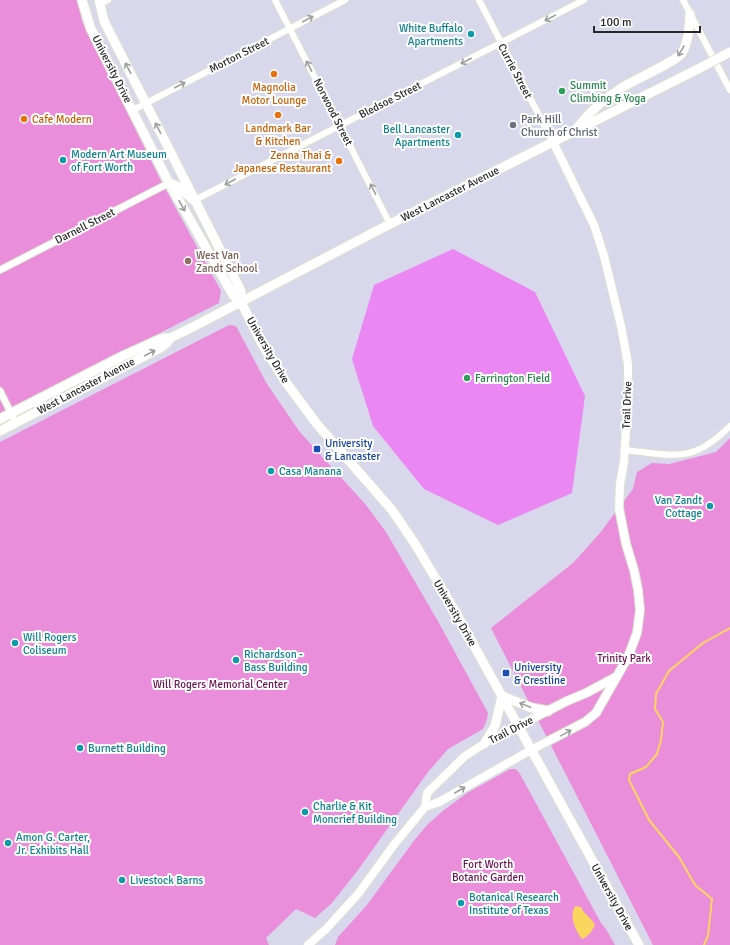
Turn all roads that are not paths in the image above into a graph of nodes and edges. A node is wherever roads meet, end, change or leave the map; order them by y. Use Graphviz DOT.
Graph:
graph roads {
  1 [pos="82,0"];
  2 [pos="108,0"];
  3 [pos="275,0"];
  4 [pos="344,0"];
  5 [pos="479,0"];
  6 [pos="584,0"];
  7 [pos="683,0"];
  8 [pos="99,2"];
  9 [pos="690,14"];
  10 [pos="290,28"];
  11 [pos="501,43"];
  12 [pos="730,52"];
  13 [pos="730,90"];
  14 [pos="145,103"];
  15 [pos="133,110"];
  16 [pos="340,126"];
  17 [pos="576,130"];
  18 [pos="553,142"];
  19 [pos="170,183"];
  20 [pos="195,200"];
  21 [pos="390,224"];
  22 [pos="0,270"];
  23 [pos="241,302"];
  24 [pos="170,338"];
  25 [pos="0,390"];
  26 [pos="12,413"];
  27 [pos="0,419"];
  28 [pos="16,423"];
  29 [pos="730,426"];
  30 [pos="0,431"];
  31 [pos="625,450"];
  32 [pos="618,675"];
  33 [pos="502,696"];
  34 [pos="548,711"];
  35 [pos="518,726"];
  36 [pos="484,744"];
  37 [pos="531,750"];
  38 [pos="425,806"];
  39 [pos="308,945"];
  40 [pos="639,945"];
  1 -- 15 [label="main road, University Drive"];
  2 -- 8 [label="street"];
  3 -- 10 [label="street, Norwood Street"];
  10 -- 4 [label="street, Morton Street, one-way"];
  5 -- 11 [label="street, Currie Street"];
  6 -- 11 [label="street, Bledsoe Street, one-way"];
  7 -- 9 [label="street"];
  14 -- 8 [label="main road, University Drive, one-way"];
  9 -- 13 [label="street"];
  9 -- 17 [label="main road, one-way"];
  14 -- 10 [label="street, Morton Street, one-way"];
  16 -- 10 [label="street, Norwood Street, one-way"];
  11 -- 16 [label="street, Bledsoe Street, one-way"];
  11 -- 18 [label="street, Currie Street"];
  12 -- 17 [label="main road, West Lancaster Avenue, bridge"];
  14 -- 15 [label="street, Morton Street"];
  20 -- 14 [label="main road, University Drive, one-way"];
  15 -- 19 [label="main road, University Drive"];
  16 -- 20 [label="street, Bledsoe Street, one-way"];
  21 -- 16 [label="street, Norwood Street, one-way"];
  17 -- 18 [label="main road, West Lancaster Avenue"];
  18 -- 21 [label="main road, West Lancaster Avenue"];
  18 -- 31 [label="street, Trail Drive"];
  19 -- 20 [label="main road"];
  19 -- 22 [label="street, Darnell Street"];
  19 -- 23 [label="main road, University Drive, one-way"];
  20 -- 23 [label="main road, University Drive"];
  21 -- 23 [label="main road, West Lancaster Avenue"];
  23 -- 24 [label="main road, West Lancaster Avenue"];
  23 -- 33 [label="main road, University Drive"];
  24 -- 26 [label="main road, West Lancaster Avenue"];
  28 -- 24 [label="main road, West Lancaster Avenue, one-way"];
  25 -- 26 [label="street"];
  26 -- 27 [label="main road, West Lancaster Avenue"];
  26 -- 28 [label="street"];
  28 -- 30 [label="main road, West Lancaster Avenue"];
  29 -- 31 [label="street"];
  31 -- 32 [label="street, Trail Drive"];
  32 -- 34 [label="street, Trail Drive"];
  37 -- 32 [label="street, Trail Drive, one-way"];
  34 -- 33 [label="main road, one-way"];
  33 -- 35 [label="main road, University Drive"];
  33 -- 36 [label="main road"];
  34 -- 35 [label="street, Trail Drive"];
  35 -- 36 [label="street, Trail Drive"];
  35 -- 37 [label="main road, University Drive"];
  36 -- 38 [label="street, Trail Drive"];
  38 -- 37 [label="street, Trail Drive, one-way"];
  37 -- 40 [label="main road, University Drive"];
  38 -- 39 [label="street, Trail Drive"];
}
